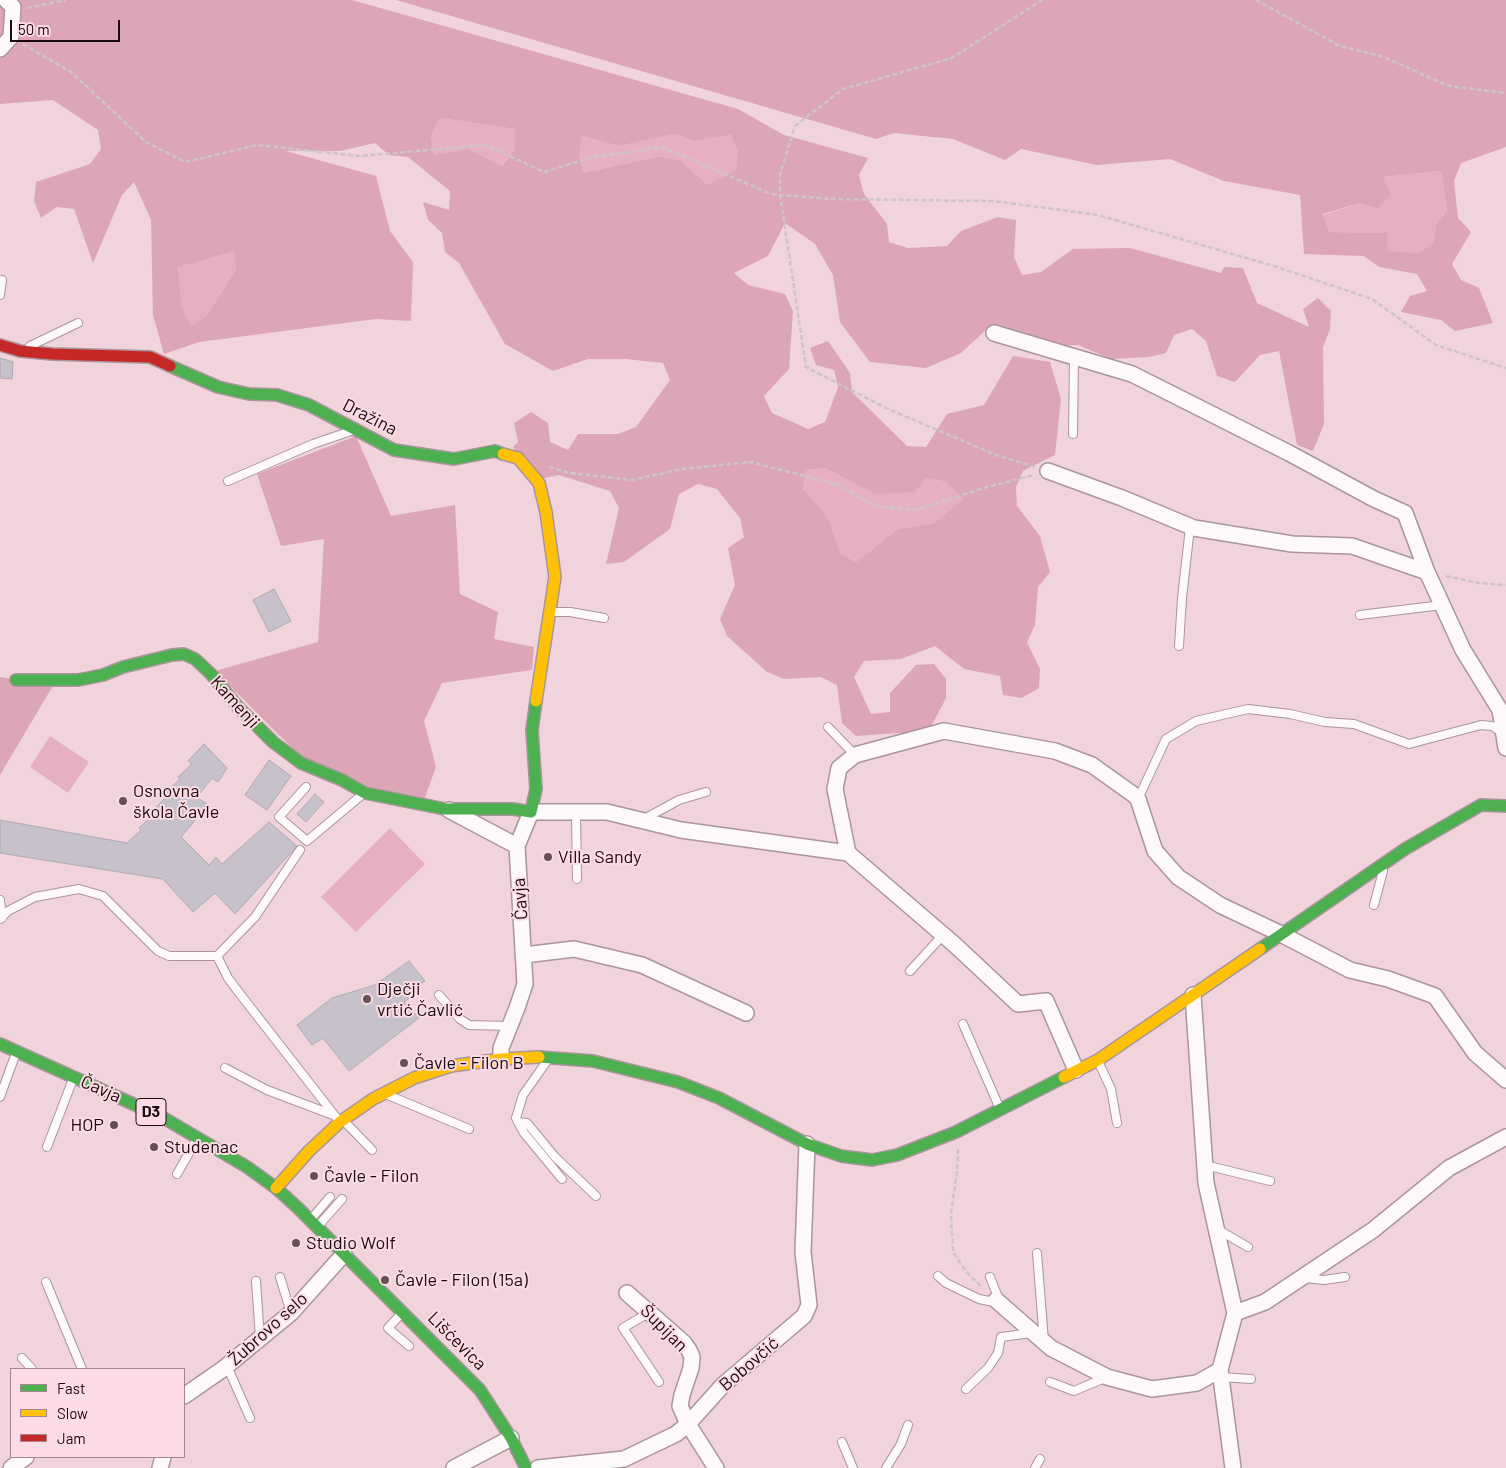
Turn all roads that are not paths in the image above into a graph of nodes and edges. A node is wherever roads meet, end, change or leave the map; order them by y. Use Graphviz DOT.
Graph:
graph roads {
  1 [pos="9,4"];
  2 [pos="0,49"];
  3 [pos="2,280"];
  4 [pos="0,295"];
  5 [pos="78,323"];
  6 [pos="994,333"];
  7 [pos="0,345"];
  8 [pos="20,352"];
  9 [pos="1074,357"];
  10 [pos="355,429"];
  11 [pos="1073,434"];
  12 [pos="1048,471"];
  13 [pos="228,481"];
  14 [pos="1190,527"];
  15 [pos="1427,572"];
  16 [pos="1442,604"];
  17 [pos="550,612"];
  18 [pos="1360,615"];
  19 [pos="604,618"];
  20 [pos="1180,646"];
  21 [pos="16,680"];
  22 [pos="828,727"];
  23 [pos="1505,737"];
  24 [pos="855,755"];
  25 [pos="306,787"];
  26 [pos="706,792"];
  27 [pos="365,793"];
  28 [pos="1138,799"];
  29 [pos="1506,806"];
  30 [pos="445,808"];
  31 [pos="531,812"];
  32 [pos="576,813"];
  33 [pos="641,821"];
  34 [pos="518,846"];
  35 [pos="300,850"];
  36 [pos="848,853"];
  37 [pos="1384,863"];
  38 [pos="577,879"];
  39 [pos="0,900"];
  40 [pos="1374,905"];
  41 [pos="1,918"];
  42 [pos="1281,934"];
  43 [pos="943,935"];
  44 [pos="524,955"];
  45 [pos="217,956"];
  46 [pos="910,971"];
  47 [pos="439,995"];
  48 [pos="1193,995"];
  49 [pos="746,1013"];
  50 [pos="963,1024"];
  51 [pos="510,1026"];
  52 [pos="0,1044"];
  53 [pos="17,1051"];
  54 [pos="550,1057"];
  55 [pos="500,1059"];
  56 [pos="1098,1060"];
  57 [pos="225,1068"];
  58 [pos="1076,1070"];
  59 [pos="74,1077"];
  60 [pos="1506,1080"];
  61 [pos="385,1093"];
  62 [pos="0,1097"];
  63 [pos="1000,1110"];
  64 [pos="339,1119"];
  65 [pos="518,1122"];
  66 [pos="1117,1123"];
  67 [pos="469,1129"];
  68 [pos="1506,1137"];
  69 [pos="198,1138"];
  70 [pos="807,1144"];
  71 [pos="47,1147"];
  72 [pos="372,1150"];
  73 [pos="1205,1165"];
  74 [pos="177,1174"];
  75 [pos="562,1179"];
  76 [pos="1270,1181"];
  77 [pos="276,1188"];
  78 [pos="596,1196"];
  79 [pos="330,1197"];
  80 [pos="342,1199"];
  81 [pos="314,1224"];
  82 [pos="1216,1228"];
  83 [pos="1248,1247"];
  84 [pos="1037,1253"];
  85 [pos="344,1254"];
  86 [pos="938,1276"];
  87 [pos="280,1277"];
  88 [pos="990,1277"];
  89 [pos="1345,1277"];
  90 [pos="1301,1278"];
  91 [pos="256,1281"];
  92 [pos="46,1282"];
  93 [pos="627,1292"];
  94 [pos="999,1302"];
  95 [pos="402,1312"];
  96 [pos="650,1312"];
  97 [pos="291,1313"];
  98 [pos="1235,1313"];
  99 [pos="1039,1337"];
  100 [pos="260,1338"];
  101 [pos="409,1346"];
  102 [pos="22,1358"];
  103 [pos="227,1366"];
  104 [pos="31,1368"];
  105 [pos="82,1368"];
  106 [pos="1220,1374"];
  107 [pos="1107,1377"];
  108 [pos="1251,1379"];
  109 [pos="659,1382"];
  110 [pos="1050,1382"];
  111 [pos="966,1389"];
  112 [pos="185,1395"];
  113 [pos="250,1418"];
  114 [pos="688,1424"];
  115 [pos="908,1425"];
  116 [pos="511,1438"];
  117 [pos="842,1442"];
  118 [pos="25,1458"];
  119 [pos="1040,1459"];
  120 [pos="11,1468"];
  121 [pos="454,1468"];
  122 [pos="526,1468"];
  123 [pos="538,1468"];
  124 [pos="716,1468"];
  125 [pos="853,1468"];
  126 [pos="886,1468"];
  127 [pos="1035,1468"];
  128 [pos="1232,1468"];
  1 -- 2 [label="street"];
  3 -- 4 [label="lane"];
  5 -- 8 [label="lane"];
  6 -- 9 [label="street"];
  7 -- 8 [label="main road, Dražina"];
  8 -- 10 [label="main road, Dražina"];
  9 -- 11 [label="lane"];
  9 -- 15 [label="street"];
  10 -- 13 [label="lane"];
  10 -- 17 [label="main road, Dražina"];
  12 -- 14 [label="street"];
  14 -- 15 [label="street"];
  14 -- 20 [label="lane"];
  15 -- 16 [label="street"];
  16 -- 18 [label="lane"];
  16 -- 23 [label="street"];
  17 -- 19 [label="lane"];
  17 -- 31 [label="main road, Dražina"];
  21 -- 27 [label="main road, Kamenji"];
  22 -- 24 [label="lane"];
  23 -- 28 [label="lane"];
  24 -- 28 [label="street"];
  24 -- 36 [label="street"];
  25 -- 27 [label="lane"];
  26 -- 33 [label="lane"];
  27 -- 30 [label="main road, Kamenji"];
  28 -- 42 [label="street"];
  29 -- 37 [label="main road"];
  30 -- 31 [label="main road, Kamenji"];
  30 -- 34 [label="street, Kamenji"];
  31 -- 32 [label="street"];
  31 -- 34 [label="street, Čavja"];
  32 -- 33 [label="street"];
  32 -- 38 [label="lane"];
  33 -- 36 [label="street"];
  34 -- 44 [label="street, Čavja"];
  35 -- 45 [label="lane"];
  36 -- 43 [label="street"];
  37 -- 40 [label="lane"];
  37 -- 42 [label="main road"];
  39 -- 41 [label="lane"];
  41 -- 45 [label="lane"];
  42 -- 48 [label="main road"];
  42 -- 60 [label="street"];
  43 -- 46 [label="lane"];
  43 -- 58 [label="street"];
  44 -- 49 [label="street"];
  44 -- 51 [label="street, Čavja"];
  45 -- 64 [label="lane"];
  47 -- 51 [label="lane"];
  48 -- 56 [label="main road"];
  48 -- 73 [label="street"];
  50 -- 63 [label="lane"];
  51 -- 55 [label="street, Čavja"];
  52 -- 53 [label="main road, Čavja / D3"];
  53 -- 59 [label="main road, Čavja / D3"];
  53 -- 62 [label="lane"];
  54 -- 55 [label="main road"];
  54 -- 65 [label="lane"];
  54 -- 70 [label="main road"];
  55 -- 61 [label="main road"];
  56 -- 58 [label="main road"];
  56 -- 66 [label="lane"];
  57 -- 64 [label="lane"];
  58 -- 63 [label="main road"];
  59 -- 69 [label="main road, Čavja / D3"];
  59 -- 71 [label="lane"];
  61 -- 64 [label="main road"];
  61 -- 67 [label="lane"];
  63 -- 70 [label="main road"];
  64 -- 72 [label="lane"];
  64 -- 77 [label="main road"];
  65 -- 75 [label="lane"];
  65 -- 78 [label="lane"];
  68 -- 90 [label="street"];
  69 -- 74 [label="lane"];
  69 -- 77 [label="main road, Čavja / D3"];
  70 -- 114 [label="street, Bobovčić"];
  73 -- 76 [label="lane"];
  73 -- 82 [label="street"];
  77 -- 81 [label="main road, Čavja / D3"];
  79 -- 81 [label="lane"];
  80 -- 81 [label="lane"];
  81 -- 85 [label="main road, Čavja / D3"];
  82 -- 83 [label="lane"];
  82 -- 98 [label="street"];
  84 -- 99 [label="lane"];
  85 -- 95 [label="main road, Lišćevica / D3"];
  85 -- 97 [label="street, Žubrovo selo"];
  86 -- 94 [label="lane"];
  87 -- 97 [label="lane"];
  88 -- 94 [label="lane"];
  89 -- 90 [label="lane"];
  90 -- 98 [label="street"];
  91 -- 100 [label="lane"];
  92 -- 105 [label="lane"];
  93 -- 96 [label="street, Šupijan"];
  94 -- 99 [label="street"];
  95 -- 101 [label="lane"];
  95 -- 116 [label="main road, Lišćevica / D3"];
  96 -- 109 [label="lane"];
  96 -- 114 [label="street, Šupijan"];
  97 -- 100 [label="street, Žubrovo selo"];
  98 -- 106 [label="street"];
  99 -- 107 [label="street"];
  99 -- 111 [label="lane"];
  100 -- 103 [label="street, Žubrovo selo"];
  102 -- 104 [label="lane"];
  103 -- 112 [label="street, Žubrovo selo"];
  103 -- 113 [label="lane"];
  106 -- 107 [label="street"];
  106 -- 108 [label="lane"];
  106 -- 128 [label="street"];
  107 -- 110 [label="lane"];
  114 -- 123 [label="street, Bobovčić"];
  114 -- 124 [label="street"];
  115 -- 126 [label="lane"];
  116 -- 121 [label="street"];
  116 -- 122 [label="main road, Lišćevica / D3"];
  117 -- 125 [label="lane"];
  118 -- 120 [label="street"];
  119 -- 127 [label="lane"];
}
